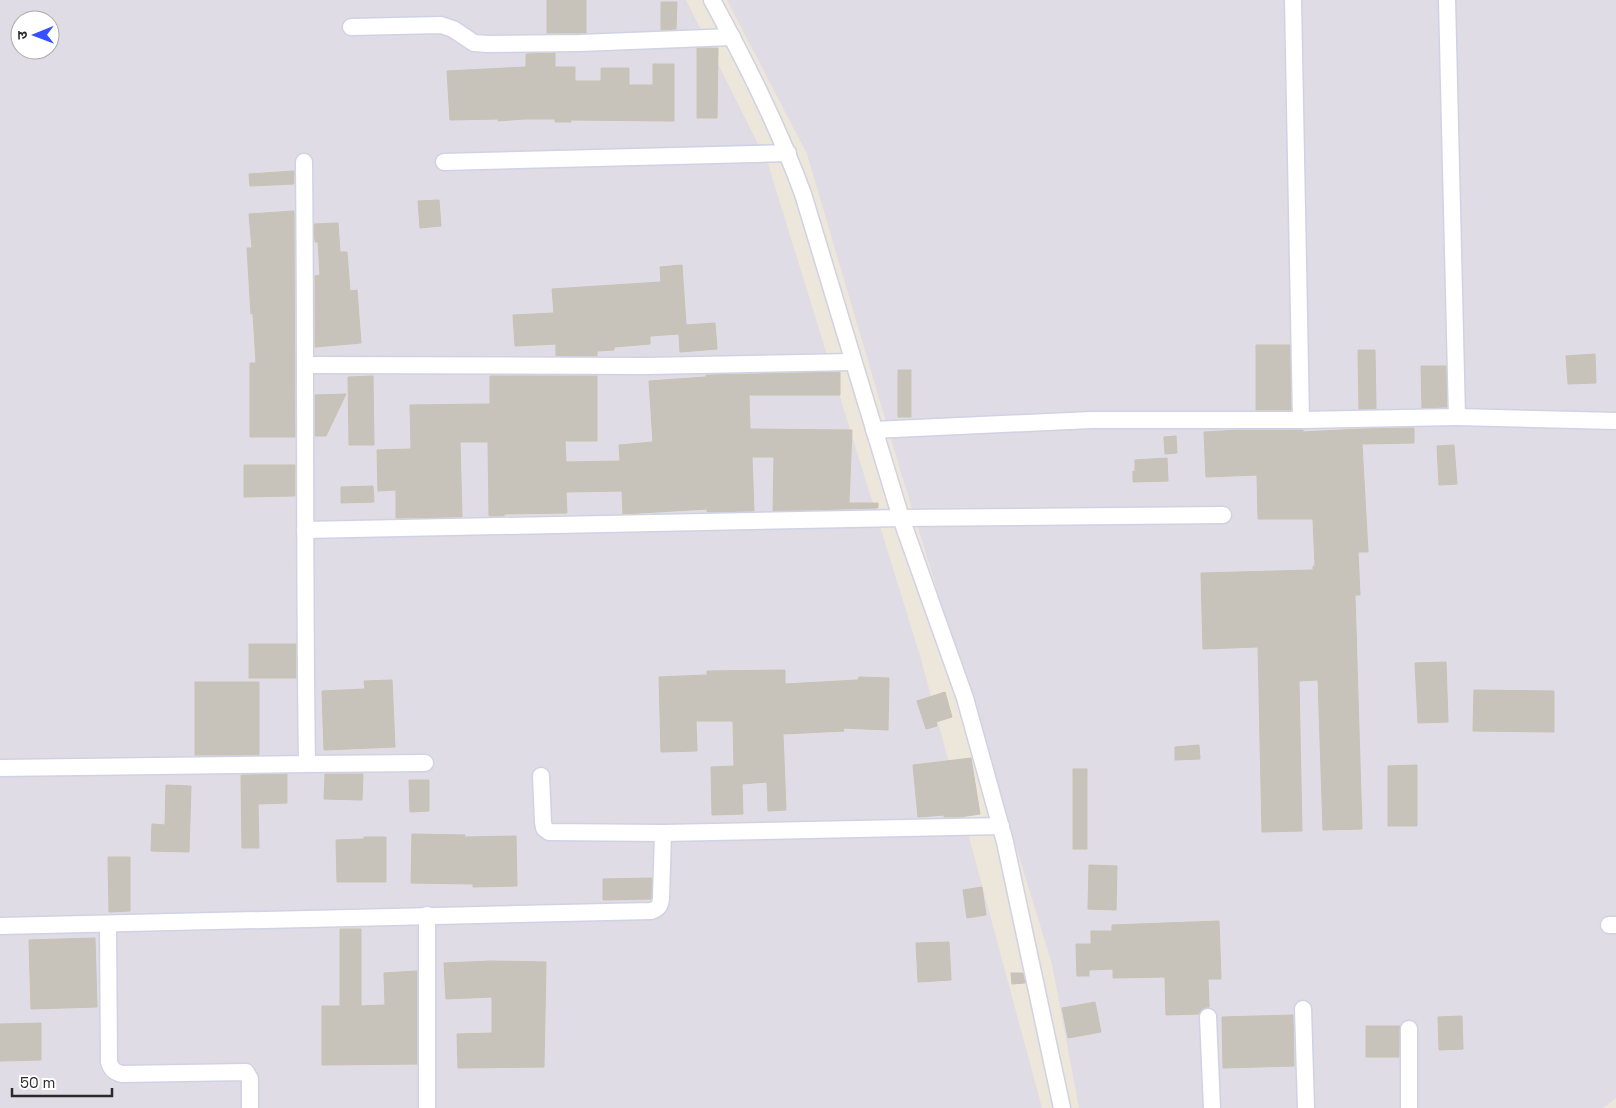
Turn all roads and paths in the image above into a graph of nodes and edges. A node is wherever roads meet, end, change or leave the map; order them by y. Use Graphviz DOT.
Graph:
graph roads {
  1 [pos="712,0"];
  2 [pos="1293,0"];
  3 [pos="1447,0"];
  4 [pos="352,28"];
  5 [pos="732,37"];
  6 [pos="788,153"];
  7 [pos="304,162"];
  8 [pos="444,162"];
  9 [pos="853,362"];
  10 [pos="306,365"];
  11 [pos="1457,417"];
  12 [pos="1301,420"];
  13 [pos="1616,421"];
  14 [pos="874,430"];
  15 [pos="1223,515"];
  16 [pos="901,518"];
  17 [pos="305,530"];
  18 [pos="425,763"];
  19 [pos="307,764"];
  20 [pos="0,768"];
  21 [pos="541,776"];
  22 [pos="1001,826"];
  23 [pos="663,833"];
  24 [pos="427,915"];
  25 [pos="108,924"];
  26 [pos="0,926"];
  27 [pos="1303,1009"];
  28 [pos="1208,1017"];
  29 [pos="1409,1029"];
  30 [pos="250,1108"];
  31 [pos="428,1108"];
  32 [pos="1062,1108"];
  33 [pos="1212,1108"];
  34 [pos="1306,1108"];
  35 [pos="1410,1108"];
  1 -- 5 [label="street"];
  2 -- 12 [label="street"];
  3 -- 11 [label="street"];
  4 -- 5 [label="street"];
  5 -- 6 [label="street"];
  6 -- 8 [label="street"];
  6 -- 9 [label="street"];
  7 -- 10 [label="street"];
  9 -- 10 [label="street"];
  9 -- 14 [label="street"];
  10 -- 17 [label="street"];
  11 -- 12 [label="street"];
  11 -- 13 [label="street"];
  12 -- 14 [label="street"];
  14 -- 16 [label="street"];
  15 -- 16 [label="street"];
  16 -- 17 [label="street"];
  16 -- 22 [label="street"];
  17 -- 19 [label="street"];
  18 -- 19 [label="street"];
  19 -- 20 [label="street"];
  21 -- 23 [label="street"];
  22 -- 23 [label="street"];
  22 -- 32 [label="street"];
  23 -- 24 [label="street"];
  24 -- 25 [label="street"];
  24 -- 31 [label="street"];
  25 -- 26 [label="street"];
  25 -- 30 [label="street"];
  27 -- 34 [label="street"];
  28 -- 33 [label="street"];
  29 -- 35 [label="street"];
}
